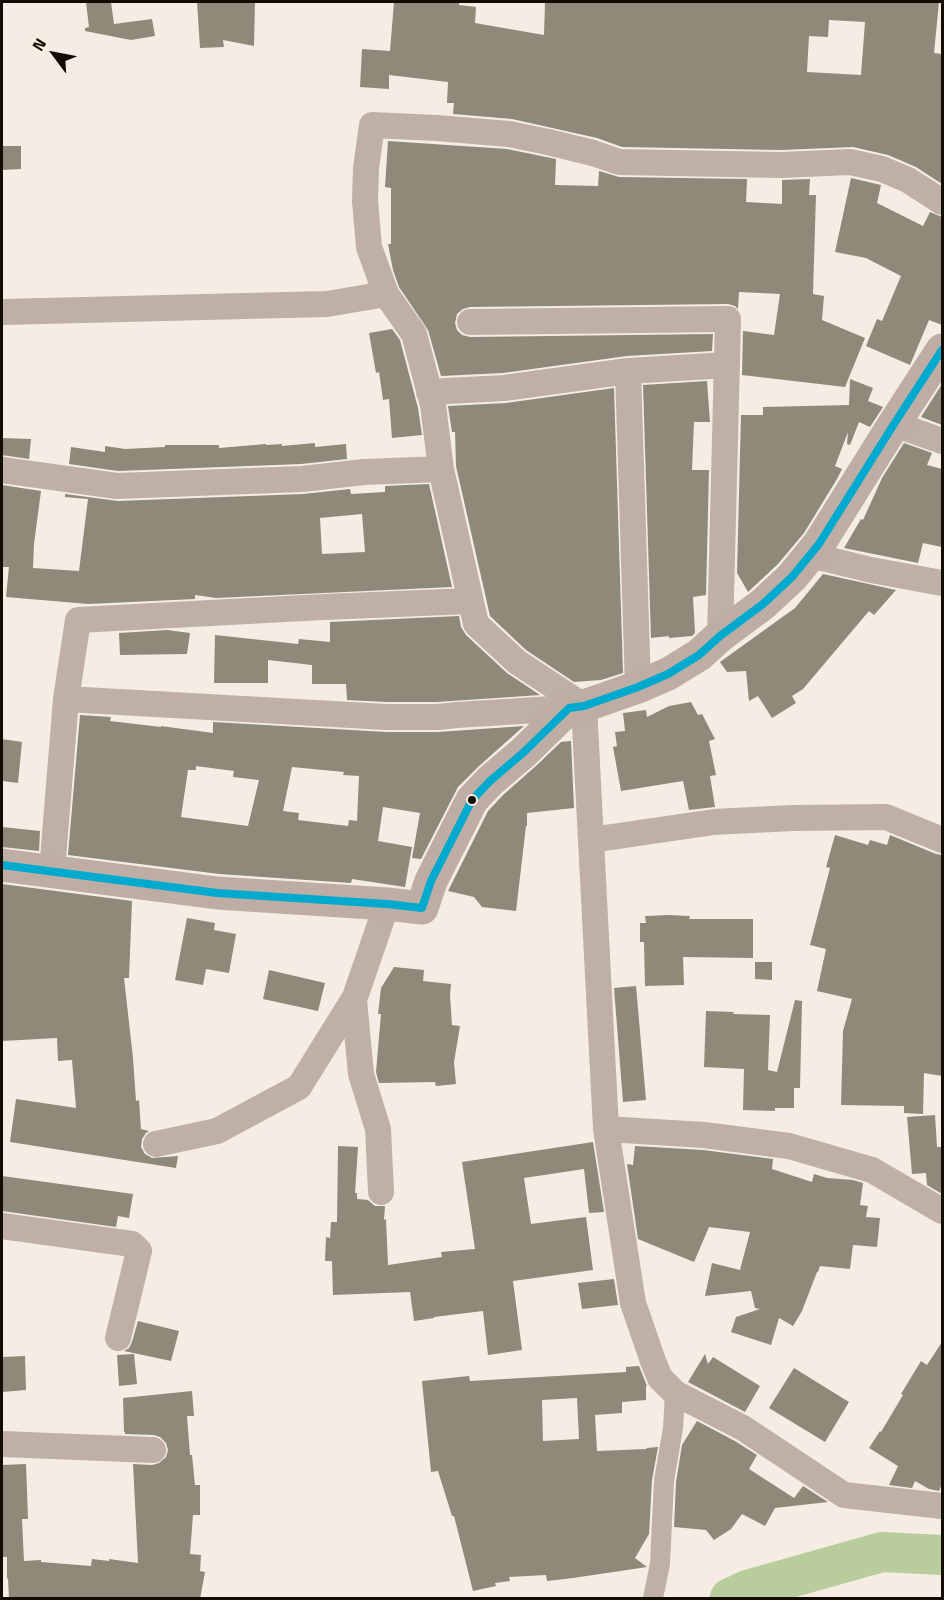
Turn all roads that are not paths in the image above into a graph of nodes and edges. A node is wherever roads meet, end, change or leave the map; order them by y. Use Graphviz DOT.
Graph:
graph roads {
  1 [pos="942,202"];
  2 [pos="386,294"];
  3 [pos="2,312"];
  4 [pos="470,322"];
  5 [pos="942,350"];
  6 [pos="727,365"];
  7 [pos="628,371"];
  8 [pos="429,392"];
  9 [pos="894,424"];
  10 [pos="942,441"];
  11 [pos="441,469"];
  12 [pos="2,470"];
  13 [pos="810,555"];
  14 [pos="942,584"];
  15 [pos="470,601"];
  16 [pos="720,636"];
  17 [pos="638,687"];
  18 [pos="66,699"];
  19 [pos="577,707"];
  20 [pos="591,840"];
  21 [pos="942,840"];
  22 [pos="2,865"];
  23 [pos="52,871"];
  24 [pos="387,904"];
  25 [pos="354,1000"];
  26 [pos="606,1129"];
  27 [pos="156,1144"];
  28 [pos="381,1192"];
  29 [pos="942,1211"];
  30 [pos="2,1226"];
  31 [pos="118,1338"];
  32 [pos="675,1393"];
  33 [pos="2,1444"];
  34 [pos="153,1450"];
  35 [pos="942,1506"];
  36 [pos="653,1599"];
  1 -- 2 [label="street"];
  2 -- 3 [label="street"];
  2 -- 8 [label="street"];
  4 -- 6 [label="street"];
  5 -- 9 [label="main road"];
  6 -- 7 [label="street"];
  6 -- 16 [label="street"];
  7 -- 8 [label="street"];
  7 -- 17 [label="street"];
  8 -- 11 [label="street"];
  9 -- 10 [label="street"];
  9 -- 13 [label="main road"];
  11 -- 12 [label="street"];
  11 -- 15 [label="street"];
  13 -- 14 [label="street"];
  13 -- 16 [label="main road"];
  15 -- 18 [label="street"];
  15 -- 19 [label="street"];
  16 -- 17 [label="main road"];
  17 -- 19 [label="main road"];
  18 -- 19 [label="street"];
  18 -- 23 [label="street"];
  19 -- 20 [label="street"];
  19 -- 24 [label="main road"];
  20 -- 21 [label="street"];
  20 -- 26 [label="street"];
  22 -- 23 [label="main road"];
  23 -- 24 [label="main road"];
  24 -- 25 [label="street"];
  25 -- 27 [label="street"];
  25 -- 28 [label="street"];
  26 -- 29 [label="street"];
  26 -- 32 [label="street"];
  30 -- 31 [label="street"];
  32 -- 35 [label="street"];
  32 -- 36 [label="street"];
  33 -- 34 [label="street"];
}
